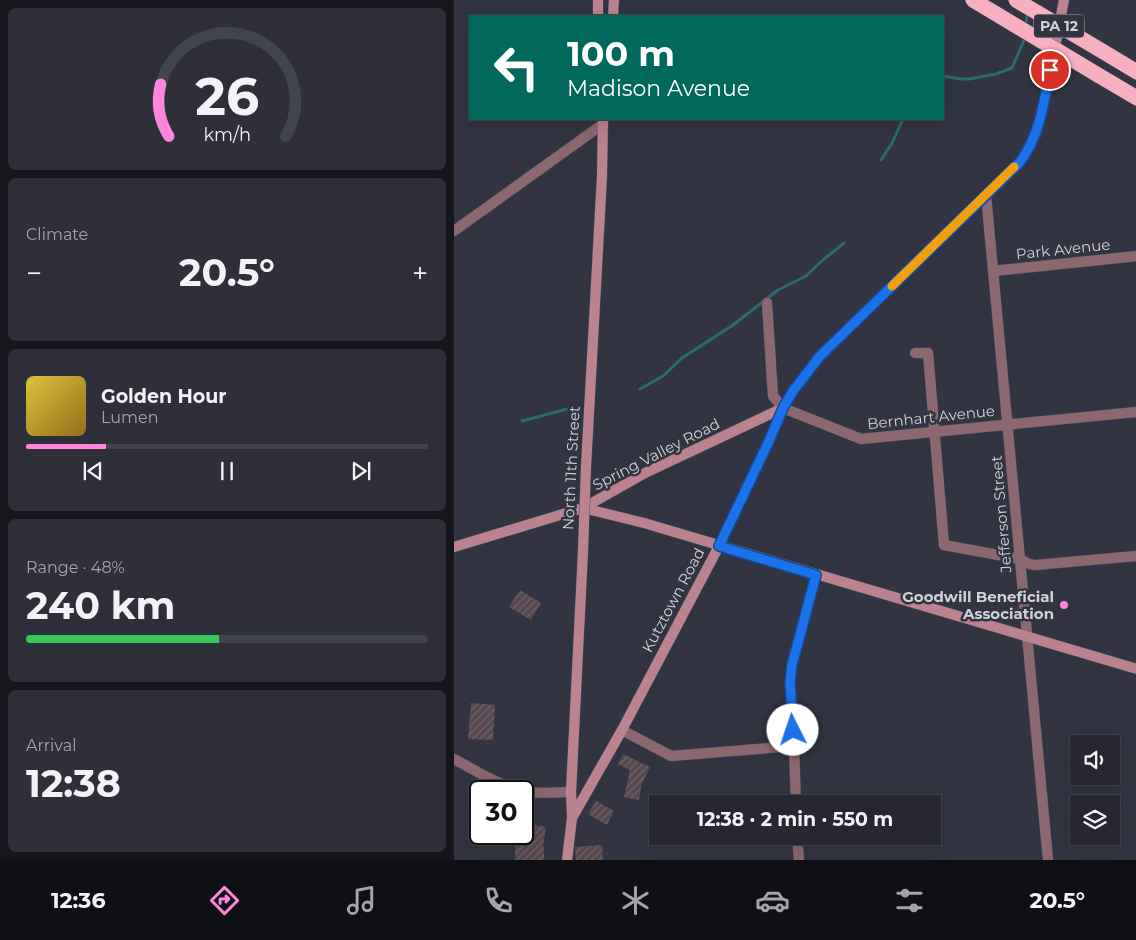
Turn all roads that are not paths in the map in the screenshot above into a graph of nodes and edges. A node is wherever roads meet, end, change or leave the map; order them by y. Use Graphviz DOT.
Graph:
graph roads {
  1 [pos="598,0"];
  2 [pos="614,0"];
  3 [pos="972,0"];
  4 [pos="1016,0"];
  5 [pos="1064,0"];
  6 [pos="598,15"];
  7 [pos="613,15"];
  8 [pos="1136,72"];
  9 [pos="1136,98"];
  10 [pos="603,121"];
  11 [pos="986,195"];
  12 [pos="454,231"];
  13 [pos="1136,256"];
  14 [pos="994,271"];
  15 [pos="767,303"];
  16 [pos="915,353"];
  17 [pos="783,408"];
  18 [pos="1136,412"];
  19 [pos="1008,425"];
  20 [pos="934,432"];
  21 [pos="583,508"];
  22 [pos="719,546"];
  23 [pos="454,547"];
  24 [pos="1136,556"];
  25 [pos="1020,559"];
  26 [pos="816,575"];
  27 [pos="1027,637"];
  28 [pos="1136,669"];
  29 [pos="622,730"];
  30 [pos="794,746"];
  31 [pos="454,759"];
  32 [pos="571,792"];
  33 [pos="796,795"];
  34 [pos="572,818"];
  35 [pos="798,845"];
  36 [pos="567,860"];
  37 [pos="799,860"];
  38 [pos="1048,860"];
  1 -- 6 [label="main road"];
  2 -- 7 [label="main road"];
  3 -- 9 [label="highway, PA 12, bridge"];
  4 -- 8 [label="highway, PA 12, bridge"];
  5 -- 11 [label="main road, Kutztown Road"];
  10 -- 12 [label="street"];
  10 -- 32 [label="main road, North 11th Street, bridge"];
  11 -- 14 [label="street, Jefferson Street"];
  11 -- 17 [label="main road, Kutztown Road"];
  13 -- 14 [label="street, Park Avenue"];
  14 -- 19 [label="street, Jefferson Street"];
  15 -- 17 [label="street"];
  16 -- 20 [label="street"];
  17 -- 20 [label="street, Bernhart Avenue"];
  17 -- 21 [label="main road, Spring Valley Road"];
  17 -- 22 [label="main road, Kutztown Road"];
  18 -- 19 [label="street, Bernhart Avenue"];
  19 -- 20 [label="street, Bernhart Avenue"];
  19 -- 25 [label="street, Jefferson Street"];
  20 -- 25 [label="street"];
  21 -- 22 [label="main road"];
  21 -- 23 [label="main road, Spring Valley Road"];
  22 -- 26 [label="main road"];
  22 -- 29 [label="main road, Kutztown Road"];
  24 -- 25 [label="street"];
  25 -- 27 [label="street, Jefferson Street"];
  26 -- 27 [label="main road"];
  26 -- 30 [label="street"];
  27 -- 28 [label="main road"];
  27 -- 38 [label="street, Jefferson Street"];
  29 -- 30 [label="street"];
  29 -- 34 [label="main road, Kutztown Road"];
  30 -- 33 [label="street"];
  31 -- 32 [label="street"];
  32 -- 34 [label="main road, North 11th Street"];
  34 -- 36 [label="main road, Kutztown Road"];
  35 -- 37 [label="street"];
}
